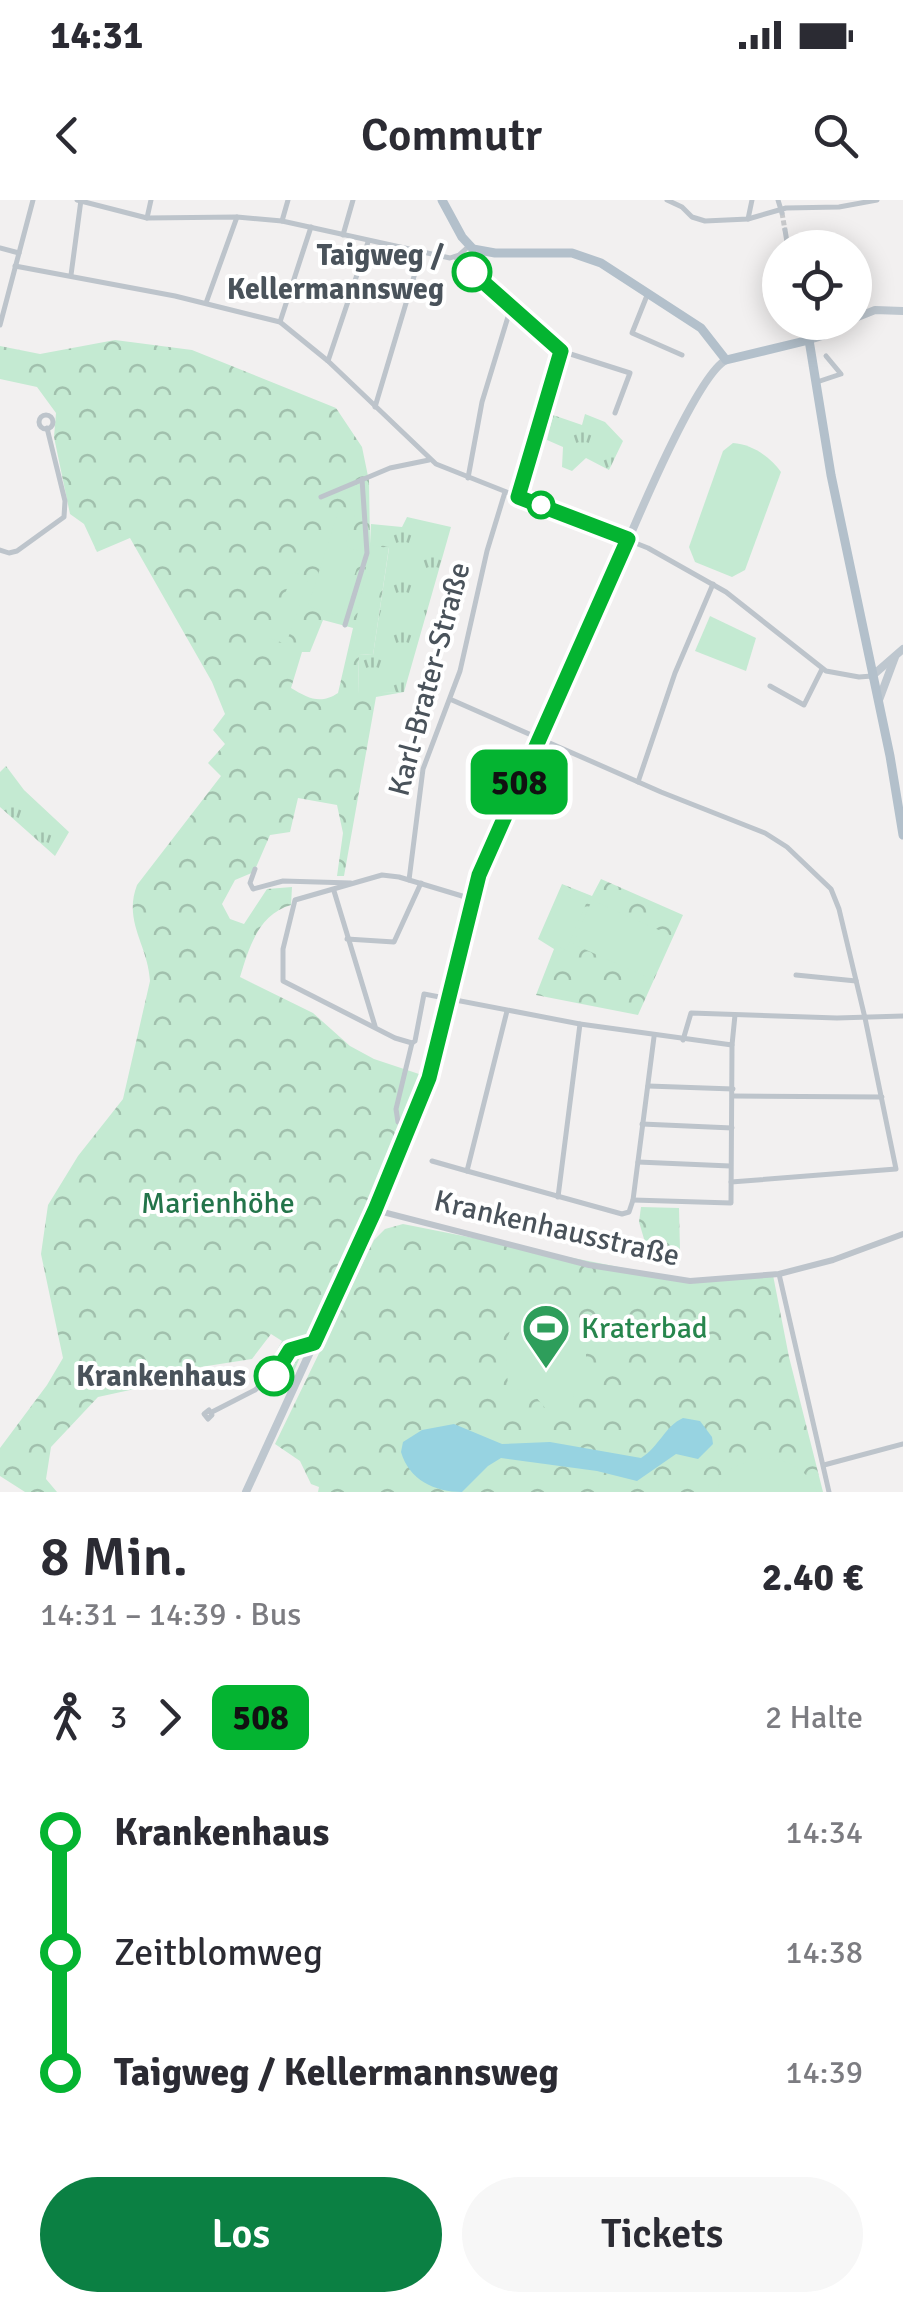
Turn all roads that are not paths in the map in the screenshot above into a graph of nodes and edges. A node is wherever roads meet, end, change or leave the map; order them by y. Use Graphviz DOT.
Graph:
graph roads {
  1 [pos="33,200"];
  2 [pos="80,200"];
  3 [pos="152,200"];
  4 [pos="288,200"];
  5 [pos="354,200"];
  6 [pos="442,200"];
  7 [pos="667,200"];
  8 [pos="752,200"];
  9 [pos="778,200"];
  10 [pos="877,200"];
  11 [pos="683,203"];
  12 [pos="811,204"];
  13 [pos="781,211"];
  14 [pos="237,217"];
  15 [pos="147,218"];
  16 [pos="748,218"];
  17 [pos="282,222"];
  18 [pos="310,227"];
  19 [pos="343,234"];
  20 [pos="368,242"];
  21 [pos="469,246"];
  22 [pos="0,248"];
  23 [pos="19,252"];
  24 [pos="421,254"];
  25 [pos="455,256"];
  26 [pos="15,266"];
  27 [pos="70,274"];
  28 [pos="648,293"];
  29 [pos="3,298"];
  30 [pos="206,303"];
  31 [pos="512,307"];
  32 [pos="903,310"];
  33 [pos="872,311"];
  34 [pos="280,322"];
  35 [pos="0,325"];
  36 [pos="810,340"];
  37 [pos="561,351"];
  38 [pos="682,354"];
  39 [pos="826,356"];
  40 [pos="726,360"];
  41 [pos="328,361"];
  42 [pos="817,382"];
  43 [pos="375,407"];
  44 [pos="615,412"];
  45 [pos="48,428"];
  46 [pos="432,462"];
  47 [pos="468,478"];
  48 [pos="362,479"];
  49 [pos="505,492"];
  50 [pos="321,497"];
  51 [pos="518,497"];
  52 [pos="628,539"];
  53 [pos="0,550"];
  54 [pos="714,583"];
  55 [pos="345,625"];
  56 [pos="866,646"];
  57 [pos="903,649"];
  58 [pos="895,657"];
  59 [pos="822,669"];
  60 [pos="872,676"];
  61 [pos="770,686"];
  62 [pos="452,700"];
  63 [pos="878,701"];
  64 [pos="539,736"];
  65 [pos="638,782"];
  66 [pos="902,828"];
  67 [pos="256,870"];
  68 [pos="409,880"];
  69 [pos="354,883"];
  70 [pos="420,884"];
  71 [pos="334,890"];
  72 [pos="472,900"];
  73 [pos="348,939"];
  74 [pos="796,975"];
  75 [pos="856,981"];
  76 [pos="451,997"];
  77 [pos="507,1011"];
  78 [pos="738,1015"];
  79 [pos="903,1016"];
  80 [pos="865,1018"];
  81 [pos="580,1024"];
  82 [pos="375,1027"];
  83 [pos="654,1037"];
  84 [pos="683,1040"];
  85 [pos="412,1044"];
  86 [pos="732,1045"];
  87 [pos="648,1086"];
  88 [pos="733,1092"];
  89 [pos="882,1097"];
  90 [pos="398,1122"];
  91 [pos="642,1124"];
  92 [pos="732,1128"];
  93 [pos="432,1162"];
  94 [pos="638,1162"];
  95 [pos="731,1166"];
  96 [pos="468,1171"];
  97 [pos="731,1182"];
  98 [pos="558,1197"];
  99 [pos="634,1200"];
  100 [pos="375,1210"];
  101 [pos="903,1234"];
  102 [pos="779,1274"];
  103 [pos="314,1343"];
  104 [pos="212,1412"];
  105 [pos="903,1444"];
  106 [pos="823,1465"];
  107 [pos="246,1492"];
  108 [pos="829,1492"];
  1 -- 23 [label="street"];
  2 -- 15 [label="street"];
  2 -- 27 [label="street"];
  3 -- 15 [label="street"];
  4 -- 17 [label="street"];
  5 -- 19 [label="street"];
  6 -- 21 [label="main road"];
  7 -- 11 [label="street"];
  8 -- 16 [label="street"];
  9 -- 13 [label="street"];
  10 -- 12 [label="street"];
  11 -- 16 [label="street"];
  12 -- 13 [label="street"];
  13 -- 16 [label="street"];
  14 -- 15 [label="street"];
  14 -- 17 [label="street"];
  14 -- 30 [label="street"];
  17 -- 18 [label="street"];
  18 -- 19 [label="street"];
  18 -- 34 [label="street"];
  19 -- 20 [label="street"];
  20 -- 24 [label="street"];
  20 -- 41 [label="street"];
  21 -- 25 [label="street"];
  21 -- 28 [label="main road"];
  22 -- 23 [label="street"];
  23 -- 26 [label="street"];
  24 -- 25 [label="street"];
  24 -- 43 [label="street"];
  25 -- 31 [label="street"];
  26 -- 27 [label="street"];
  26 -- 29 [label="street"];
  27 -- 30 [label="street"];
  28 -- 38 [label="street"];
  28 -- 40 [label="main road"];
  29 -- 35 [label="street"];
  30 -- 34 [label="street"];
  31 -- 37 [label="street"];
  31 -- 47 [label="street"];
  32 -- 33 [label="main road"];
  34 -- 41 [label="street"];
  36 -- 40 [label="main road"];
  36 -- 42 [label="main road"];
  37 -- 44 [label="street"];
  37 -- 51 [label="street"];
  39 -- 42 [label="street"];
  40 -- 52 [label="main road"];
  41 -- 43 [label="street"];
  42 -- 56 [label="main road"];
  43 -- 46 [label="street"];
  45 -- 53 [label="street"];
  46 -- 47 [label="street"];
  46 -- 48 [label="street"];
  47 -- 49 [label="street"];
  48 -- 50 [label="street"];
  48 -- 55 [label="street"];
  49 -- 51 [label="street"];
  49 -- 62 [label="street, Karl-Brater-Straße"];
  51 -- 52 [label="street"];
  52 -- 54 [label="street"];
  52 -- 64 [label="main road"];
  54 -- 59 [label="street"];
  54 -- 65 [label="street"];
  56 -- 58 [label="main road"];
  56 -- 60 [label="main road"];
  57 -- 58 [label="main road"];
  58 -- 60 [label="main road"];
  58 -- 63 [label="main road"];
  59 -- 60 [label="street"];
  59 -- 61 [label="street"];
  60 -- 63 [label="main road"];
  62 -- 64 [label="street"];
  62 -- 68 [label="street, Karl-Brater-Straße"];
  63 -- 66 [label="main road"];
  64 -- 65 [label="street"];
  64 -- 72 [label="main road"];
  65 -- 75 [label="street"];
  67 -- 69 [label="street"];
  68 -- 69 [label="street"];
  68 -- 70 [label="street"];
  69 -- 71 [label="street"];
  70 -- 72 [label="street"];
  70 -- 73 [label="street"];
  71 -- 73 [label="street"];
  71 -- 82 [label="street"];
  72 -- 76 [label="main road"];
  73 -- 82 [label="street"];
  74 -- 75 [label="street"];
  75 -- 80 [label="street"];
  76 -- 77 [label="street"];
  76 -- 85 [label="street"];
  76 -- 100 [label="main road"];
  77 -- 81 [label="street"];
  77 -- 96 [label="street"];
  78 -- 80 [label="street"];
  78 -- 84 [label="street"];
  78 -- 86 [label="street"];
  79 -- 80 [label="street"];
  80 -- 89 [label="street"];
  81 -- 83 [label="street"];
  81 -- 98 [label="street"];
  82 -- 85 [label="street"];
  83 -- 84 [label="street"];
  83 -- 87 [label="street"];
  84 -- 86 [label="street"];
  85 -- 90 [label="street"];
  86 -- 88 [label="street"];
  87 -- 88 [label="street"];
  87 -- 91 [label="street"];
  88 -- 89 [label="street"];
  88 -- 92 [label="street"];
  89 -- 97 [label="street"];
  91 -- 92 [label="street"];
  91 -- 94 [label="street"];
  92 -- 95 [label="street"];
  93 -- 96 [label="street"];
  94 -- 95 [label="street"];
  94 -- 99 [label="street"];
  95 -- 97 [label="street"];
  96 -- 98 [label="street"];
  97 -- 99 [label="street"];
  98 -- 99 [label="street"];
  100 -- 102 [label="street, Krankenhausstraße"];
  100 -- 103 [label="main road"];
  101 -- 102 [label="street, Krankenhausstraße"];
  102 -- 106 [label="street"];
  103 -- 104 [label="street"];
  103 -- 107 [label="main road"];
  105 -- 106 [label="street"];
  106 -- 108 [label="street"];
}
